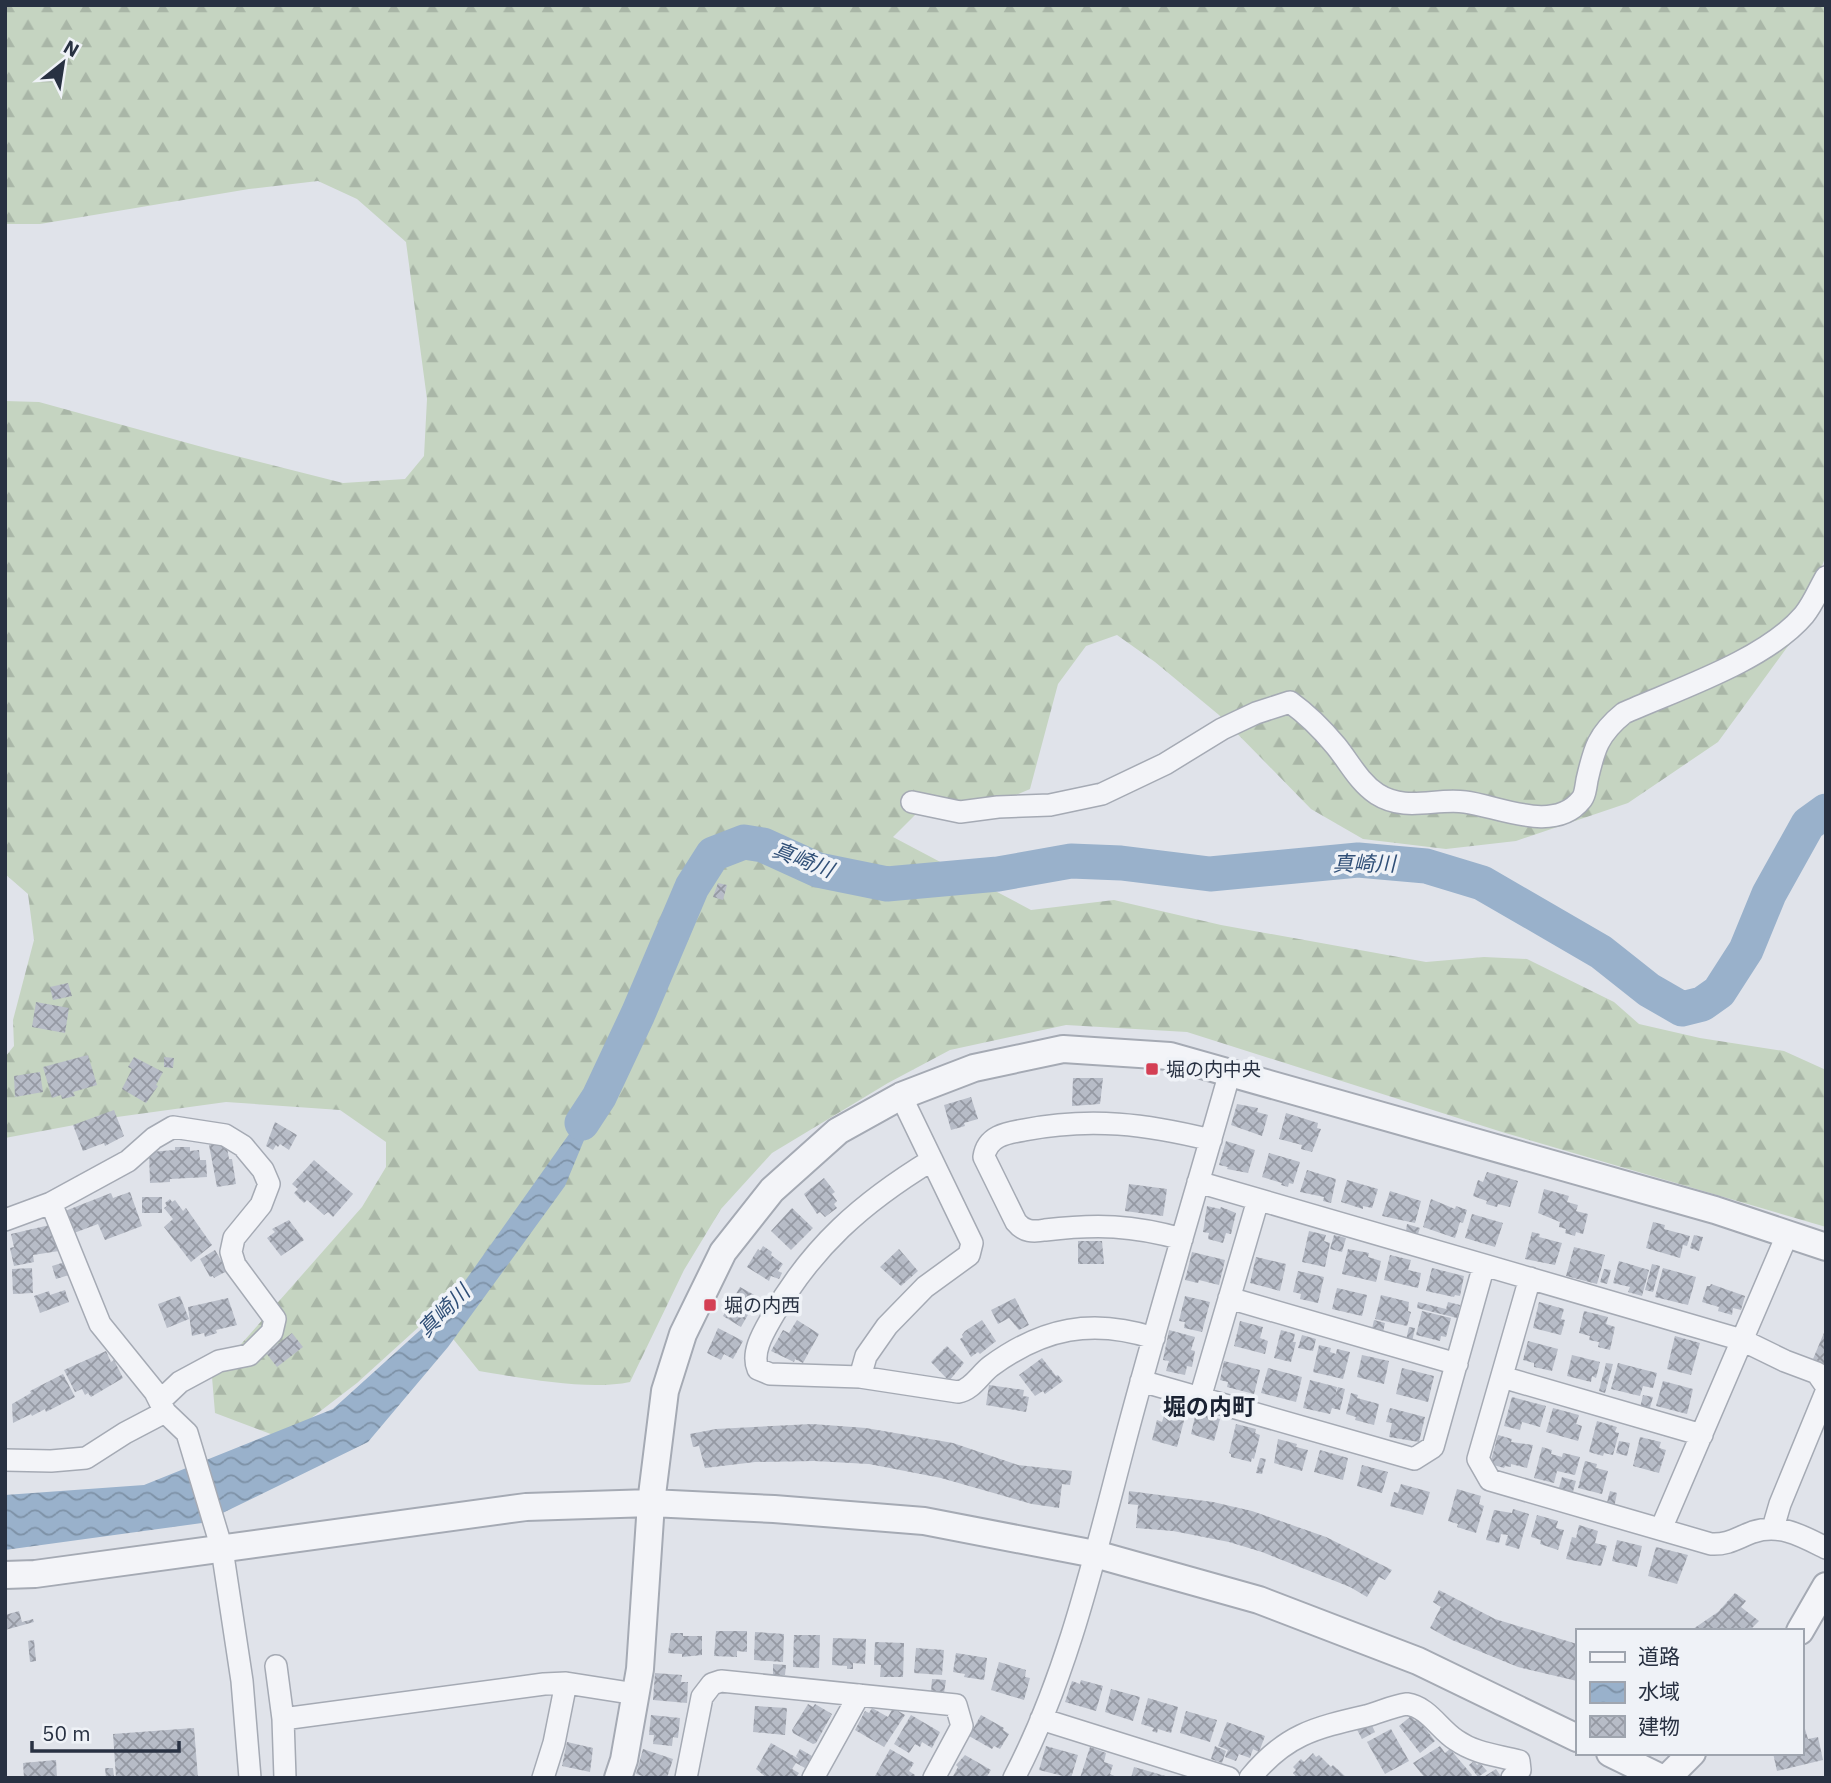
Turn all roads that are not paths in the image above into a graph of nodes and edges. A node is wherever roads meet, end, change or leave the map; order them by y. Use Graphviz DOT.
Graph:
graph roads {
  1 [pos="1826,577"];
  2 [pos="912,802"];
  3 [pos="1230,1072"];
  4 [pos="901,1096"];
  5 [pos="1211,1140"];
  6 [pos="932,1160"];
  7 [pos="1198,1182"];
  8 [pos="1258,1199"];
  9 [pos="51,1203"];
  10 [pos="5,1220"];
  11 [pos="1787,1233"];
  12 [pos="1182,1239"];
  13 [pos="1826,1247"];
  14 [pos="1484,1265"];
  15 [pos="1530,1278"];
  16 [pos="1230,1298"];
  17 [pos="1154,1338"];
  18 [pos="1742,1340"];
  19 [pos="1457,1364"];
  20 [pos="860,1377"];
  21 [pos="1502,1377"];
  22 [pos="1141,1381"];
  23 [pos="1826,1386"];
  24 [pos="1826,1392"];
  25 [pos="1200,1398"];
  26 [pos="162,1407"];
  27 [pos="1702,1435"];
  28 [pos="5,1460"];
  29 [pos="651,1503"];
  30 [pos="1773,1528"];
  31 [pos="1661,1529"];
  32 [pos="1826,1548"];
  33 [pos="222,1549"];
  34 [pos="1095,1554"];
  35 [pos="5,1575"];
  36 [pos="1826,1586"];
  37 [pos="1801,1629"];
  38 [pos="276,1666"];
  39 [pos="566,1683"];
  40 [pos="636,1694"];
  41 [pos="859,1695"];
  42 [pos="283,1719"];
  43 [pos="1041,1719"];
  44 [pos="1576,1738"];
  45 [pos="1614,1755"];
  46 [pos="1690,1755"];
  47 [pos="250,1778"];
  48 [pos="285,1778"];
  49 [pos="543,1778"];
  50 [pos="618,1778"];
  51 [pos="686,1778"];
  52 [pos="813,1778"];
  53 [pos="934,1778"];
  54 [pos="1014,1778"];
  55 [pos="1229,1778"];
  56 [pos="1250,1778"];
  57 [pos="1512,1778"];
  58 [pos="1661,1778"];
  59 [pos="1667,1778"];
  1 -- 2 [label="street"];
  3 -- 4 [label="street"];
  3 -- 5 [label="street"];
  3 -- 11 [label="street"];
  4 -- 6 [label="street"];
  4 -- 29 [label="street"];
  5 -- 7 [label="street"];
  5 -- 12 [label="street"];
  6 -- 20 [label="street"];
  6 -- 20 [label="street"];
  7 -- 8 [label="street"];
  7 -- 12 [label="street"];
  8 -- 14 [label="street"];
  8 -- 16 [label="street"];
  9 -- 10 [label="street"];
  9 -- 26 [label="street"];
  9 -- 26 [label="street"];
  11 -- 13 [label="street"];
  11 -- 18 [label="street"];
  12 -- 17 [label="street"];
  14 -- 15 [label="street"];
  14 -- 19 [label="street"];
  15 -- 18 [label="street"];
  15 -- 21 [label="street"];
  16 -- 19 [label="street"];
  16 -- 25 [label="street"];
  17 -- 20 [label="street"];
  17 -- 22 [label="street"];
  18 -- 23 [label="street"];
  18 -- 27 [label="street"];
  19 -- 25 [label="street"];
  21 -- 27 [label="street"];
  21 -- 31 [label="street"];
  22 -- 25 [label="street"];
  22 -- 34 [label="street"];
  24 -- 30 [label="street"];
  26 -- 28 [label="street"];
  26 -- 33 [label="street"];
  27 -- 31 [label="street"];
  29 -- 33 [label="street"];
  29 -- 34 [label="street"];
  29 -- 40 [label="street"];
  30 -- 31 [label="street"];
  30 -- 32 [label="street"];
  33 -- 35 [label="street"];
  33 -- 47 [label="street"];
  34 -- 43 [label="street"];
  34 -- 44 [label="street"];
  36 -- 37 [label="street"];
  38 -- 42 [label="street"];
  39 -- 40 [label="street"];
  39 -- 42 [label="street"];
  39 -- 49 [label="street"];
  40 -- 50 [label="street"];
  41 -- 51 [label="street"];
  41 -- 52 [label="street"];
  41 -- 53 [label="street"];
  42 -- 48 [label="street"];
  43 -- 54 [label="street"];
  43 -- 55 [label="street"];
  45 -- 58 [label="street"];
  46 -- 59 [label="street"];
  56 -- 57 [label="street"];
}
